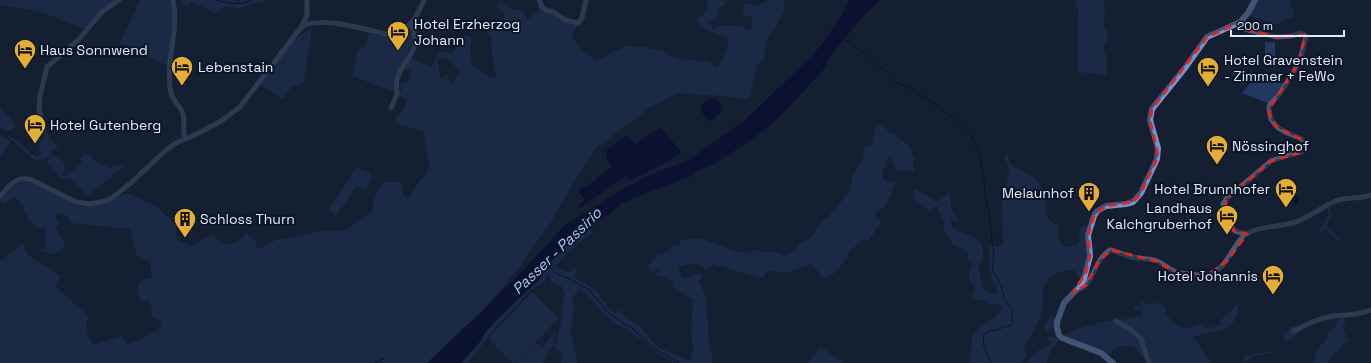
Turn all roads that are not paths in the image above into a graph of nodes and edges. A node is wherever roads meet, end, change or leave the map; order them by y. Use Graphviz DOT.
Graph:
graph roads {
  1 [pos="119,0"];
  2 [pos="173,0"];
  3 [pos="307,0"];
  4 [pos="424,0"];
  5 [pos="539,0"];
  6 [pos="586,0"];
  7 [pos="1255,0"];
  8 [pos="306,19"];
  9 [pos="314,24"];
  10 [pos="1236,24"];
  11 [pos="411,25"];
  12 [pos="296,33"];
  13 [pos="390,108"];
  14 [pos="42,124"];
  15 [pos="183,140"];
  16 [pos="1371,195"];
  17 [pos="0,197"];
  18 [pos="1247,234"];
  19 [pos="1073,293"];
  20 [pos="1371,310"];
  21 [pos="1116,321"];
  22 [pos="1294,331"];
  23 [pos="1113,363"];
  24 [pos="1149,363"];
  1 -- 14 [label="street"];
  2 -- 15 [label="street"];
  3 -- 8 [label="street"];
  4 -- 11 [label="street"];
  5 -- 6 [label="street"];
  7 -- 10 [label="main road"];
  8 -- 9 [label="street"];
  8 -- 12 [label="street"];
  9 -- 11 [label="street"];
  9 -- 12 [label="street"];
  10 -- 18 [label="street"];
  10 -- 19 [label="main road"];
  11 -- 13 [label="street"];
  12 -- 15 [label="street"];
  15 -- 17 [label="street"];
  16 -- 18 [label="street"];
  18 -- 19 [label="street"];
  19 -- 23 [label="main road"];
  20 -- 22 [label="street"];
  21 -- 24 [label="street"];
}
